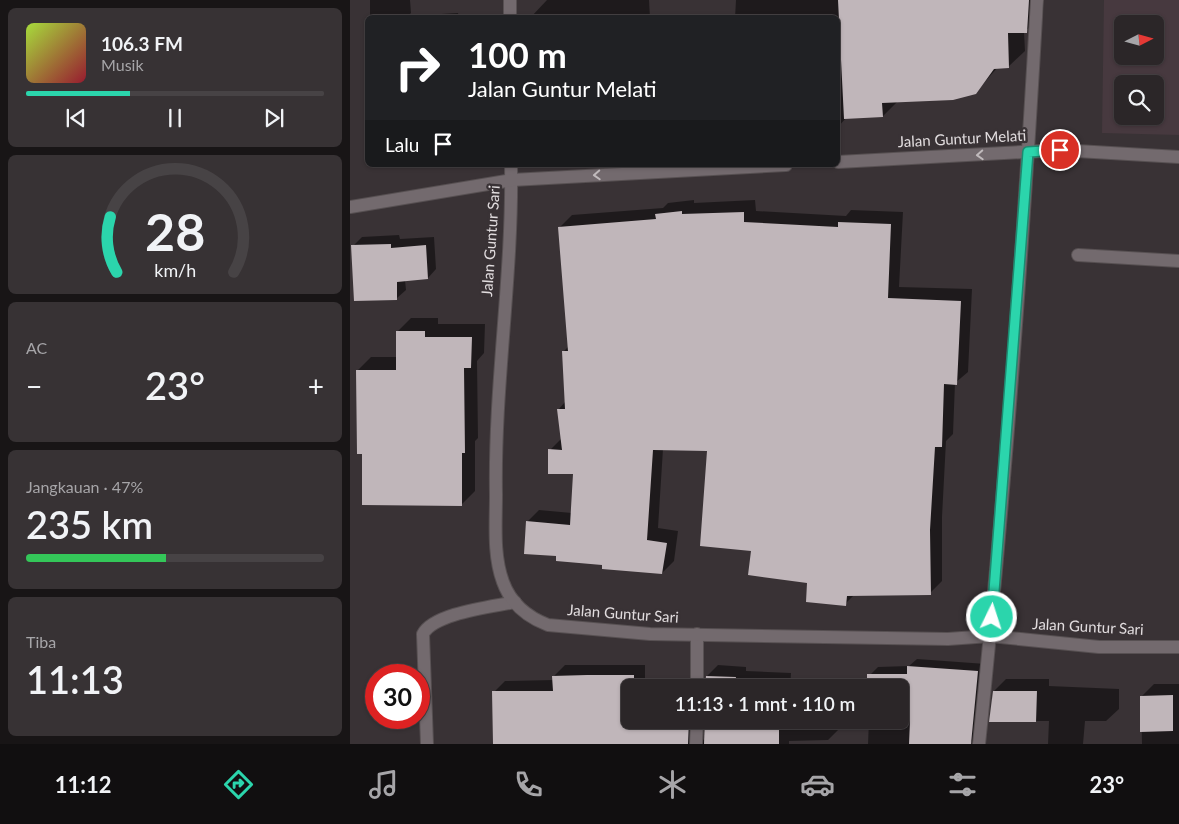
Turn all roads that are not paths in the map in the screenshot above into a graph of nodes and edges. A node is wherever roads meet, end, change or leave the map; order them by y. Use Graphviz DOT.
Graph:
graph roads {
  1 [pos="510,0"];
  2 [pos="1037,0"];
  3 [pos="510,15"];
  4 [pos="1028,152"];
  5 [pos="1179,157"];
  6 [pos="840,162"];
  7 [pos="512,167"];
  8 [pos="749,167"];
  9 [pos="512,180"];
  10 [pos="350,207"];
  11 [pos="1078,255"];
  12 [pos="1179,261"];
  13 [pos="515,602"];
  14 [pos="697,634"];
  15 [pos="990,636"];
  16 [pos="1179,647"];
  17 [pos="697,679"];
  18 [pos="696,729"];
  19 [pos="427,744"];
  20 [pos="696,744"];
  21 [pos="979,744"];
  1 -- 3 [label="street"];
  2 -- 4 [label="street"];
  4 -- 5 [label="street, Jalan Guntur Melati"];
  4 -- 6 [label="street, Jalan Guntur Melati, one-way"];
  4 -- 15 [label="street"];
  7 -- 9 [label="street, Jalan Guntur Sari"];
  8 -- 9 [label="street, one-way"];
  9 -- 10 [label="street"];
  9 -- 13 [label="street, Jalan Guntur Sari"];
  11 -- 12 [label="street"];
  13 -- 14 [label="street, Jalan Guntur Sari"];
  13 -- 19 [label="street"];
  14 -- 15 [label="street, Jalan Guntur Sari"];
  14 -- 17 [label="street"];
  15 -- 16 [label="street, Jalan Guntur Sari"];
  15 -- 21 [label="street"];
  18 -- 20 [label="street"];
}
